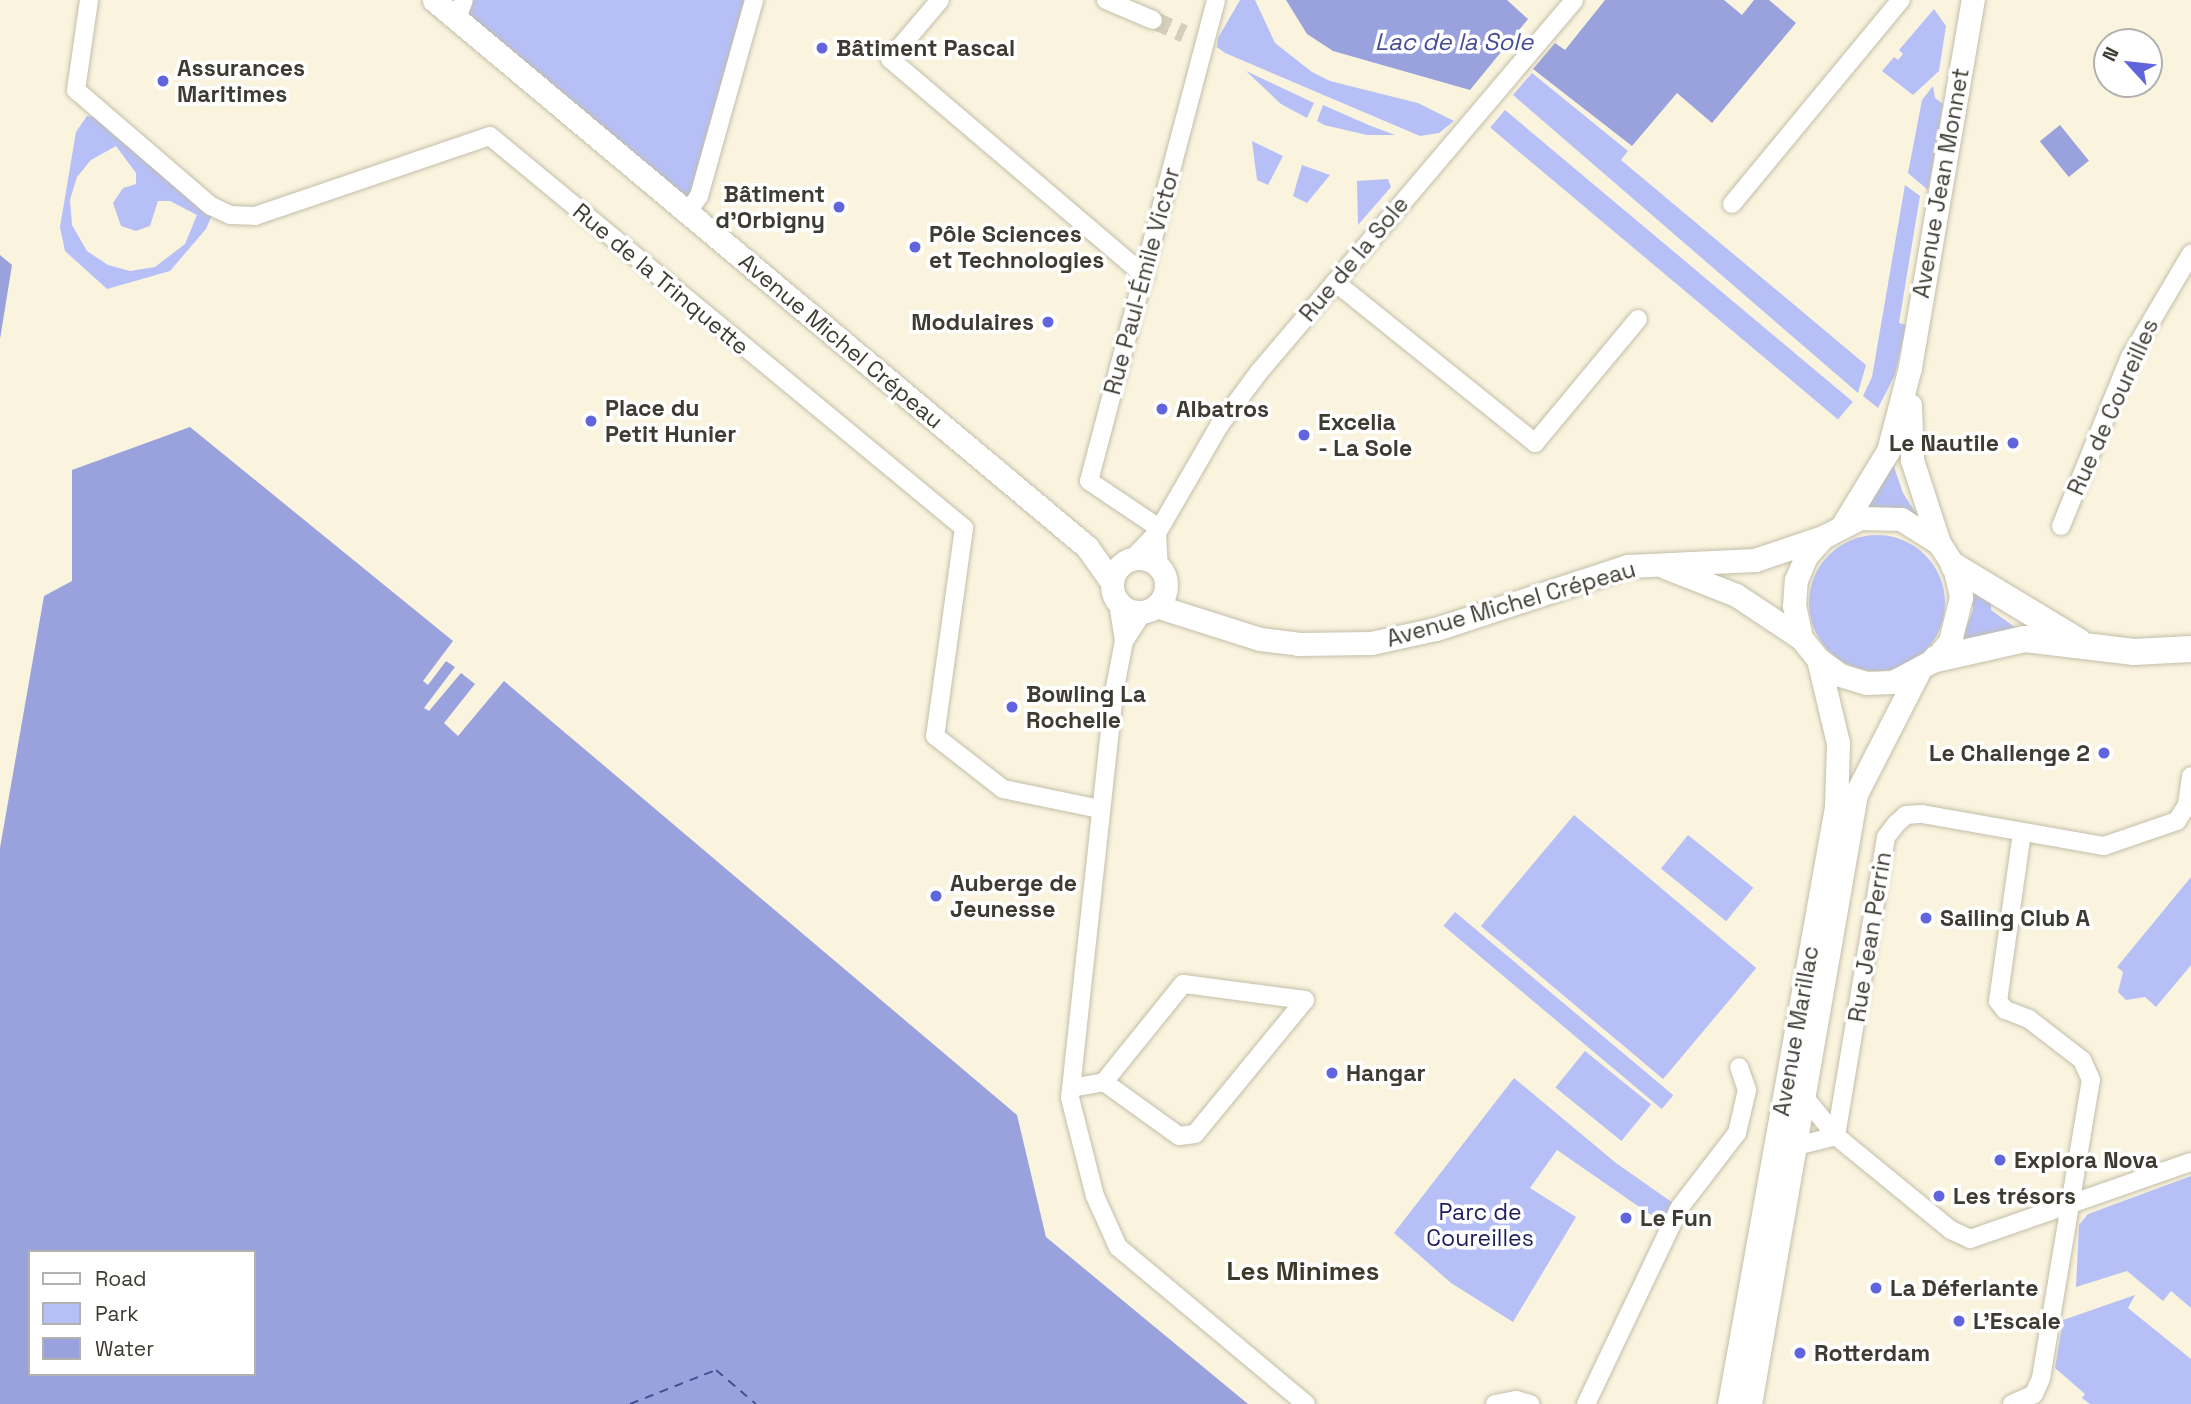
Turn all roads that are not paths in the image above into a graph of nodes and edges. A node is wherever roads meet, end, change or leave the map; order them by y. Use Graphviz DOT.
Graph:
graph roads {
  1 [pos="89,0"];
  2 [pos="434,0"];
  3 [pos="754,0"];
  4 [pos="940,0"];
  5 [pos="1106,0"];
  6 [pos="1216,0"];
  7 [pos="1574,0"];
  8 [pos="1901,0"];
  9 [pos="1973,0"];
  10 [pos="461,9"];
  11 [pos="1153,20"];
  12 [pos="1732,204"];
  13 [pos="687,213"];
  14 [pos="2191,254"];
  15 [pos="1145,276"];
  16 [pos="1335,282"];
  17 [pos="1638,319"];
  18 [pos="1910,367"];
  19 [pos="1844,523"];
  20 [pos="2061,526"];
  21 [pos="1158,531"];
  22 [pos="1823,537"];
  23 [pos="1939,543"];
  24 [pos="1087,547"];
  25 [pos="1130,560"];
  26 [pos="1659,565"];
  27 [pos="1954,566"];
  28 [pos="1115,592"];
  29 [pos="1156,593"];
  30 [pos="1801,638"];
  31 [pos="1124,641"];
  32 [pos="2083,644"];
  33 [pos="2191,649"];
  34 [pos="1818,659"];
  35 [pos="1927,666"];
  36 [pos="2191,776"];
  37 [pos="1100,809"];
  38 [pos="2022,833"];
  39 [pos="1739,1067"];
  40 [pos="1104,1082"];
  41 [pos="1071,1088"];
  42 [pos="1802,1094"];
  43 [pos="1836,1136"];
  44 [pos="1792,1147"];
  45 [pos="2191,1162"];
  46 [pos="2069,1206"];
  47 [pos="1306,1404"];
  48 [pos="1495,1404"];
  49 [pos="1530,1404"];
  50 [pos="1586,1404"];
  51 [pos="1729,1404"];
  52 [pos="1750,1404"];
  53 [pos="2012,1404"];
  1 -- 37 [label="street, Rue de la Trinquette"];
  2 -- 10 [label="street, Avenue Michel Crépeau"];
  3 -- 13 [label="street"];
  4 -- 15 [label="street"];
  5 -- 11 [label="street"];
  6 -- 15 [label="street, Rue Paul-Émile Victor"];
  7 -- 16 [label="street, Rue de la Sole"];
  8 -- 12 [label="street"];
  9 -- 18 [label="street, Avenue Jean Monnet"];
  10 -- 13 [label="street, Avenue Michel Crépeau"];
  13 -- 24 [label="street, Avenue Michel Crépeau"];
  14 -- 20 [label="street, Rue de Coureilles"];
  15 -- 21 [label="street, Rue Paul-Émile Victor"];
  16 -- 17 [label="street"];
  16 -- 21 [label="street, Rue de la Sole"];
  18 -- 19 [label="street, Avenue Jean Monnet"];
  18 -- 23 [label="street, Avenue Jean Monnet"];
  19 -- 22 [label="street"];
  19 -- 23 [label="street"];
  21 -- 25 [label="street, Rue de la Sole"];
  21 -- 29 [label="street"];
  22 -- 26 [label="street, Avenue Michel Crépeau"];
  22 -- 30 [label="street"];
  23 -- 27 [label="street"];
  24 -- 25 [label="street, Avenue Michel Crépeau"];
  24 -- 28 [label="street, Avenue Michel Crépeau"];
  25 -- 28 [label="street"];
  25 -- 29 [label="street, Avenue Michel Crépeau"];
  26 -- 29 [label="street, Avenue Michel Crépeau"];
  26 -- 30 [label="street, Avenue Michel Crépeau"];
  27 -- 32 [label="main road"];
  27 -- 35 [label="street"];
  28 -- 29 [label="street, Avenue Michel Crépeau"];
  28 -- 31 [label="street"];
  29 -- 31 [label="street"];
  30 -- 34 [label="street"];
  31 -- 37 [label="street"];
  32 -- 33 [label="main road"];
  32 -- 35 [label="main road"];
  34 -- 35 [label="street"];
  34 -- 51 [label="street, Avenue Marillac"];
  35 -- 42 [label="street, Avenue Marillac"];
  36 -- 38 [label="street, Rue Jean Perrin"];
  37 -- 41 [label="street"];
  38 -- 43 [label="street, Rue Jean Perrin"];
  38 -- 46 [label="street"];
  39 -- 50 [label="street"];
  40 -- 40 [label="street"];
  40 -- 41 [label="street"];
  41 -- 47 [label="street"];
  42 -- 43 [label="street"];
  42 -- 44 [label="street, Avenue Marillac"];
  43 -- 44 [label="street"];
  43 -- 46 [label="street"];
  44 -- 52 [label="street, Avenue Marillac"];
  45 -- 46 [label="street"];
  46 -- 53 [label="street"];
  48 -- 49 [label="street"];
}
